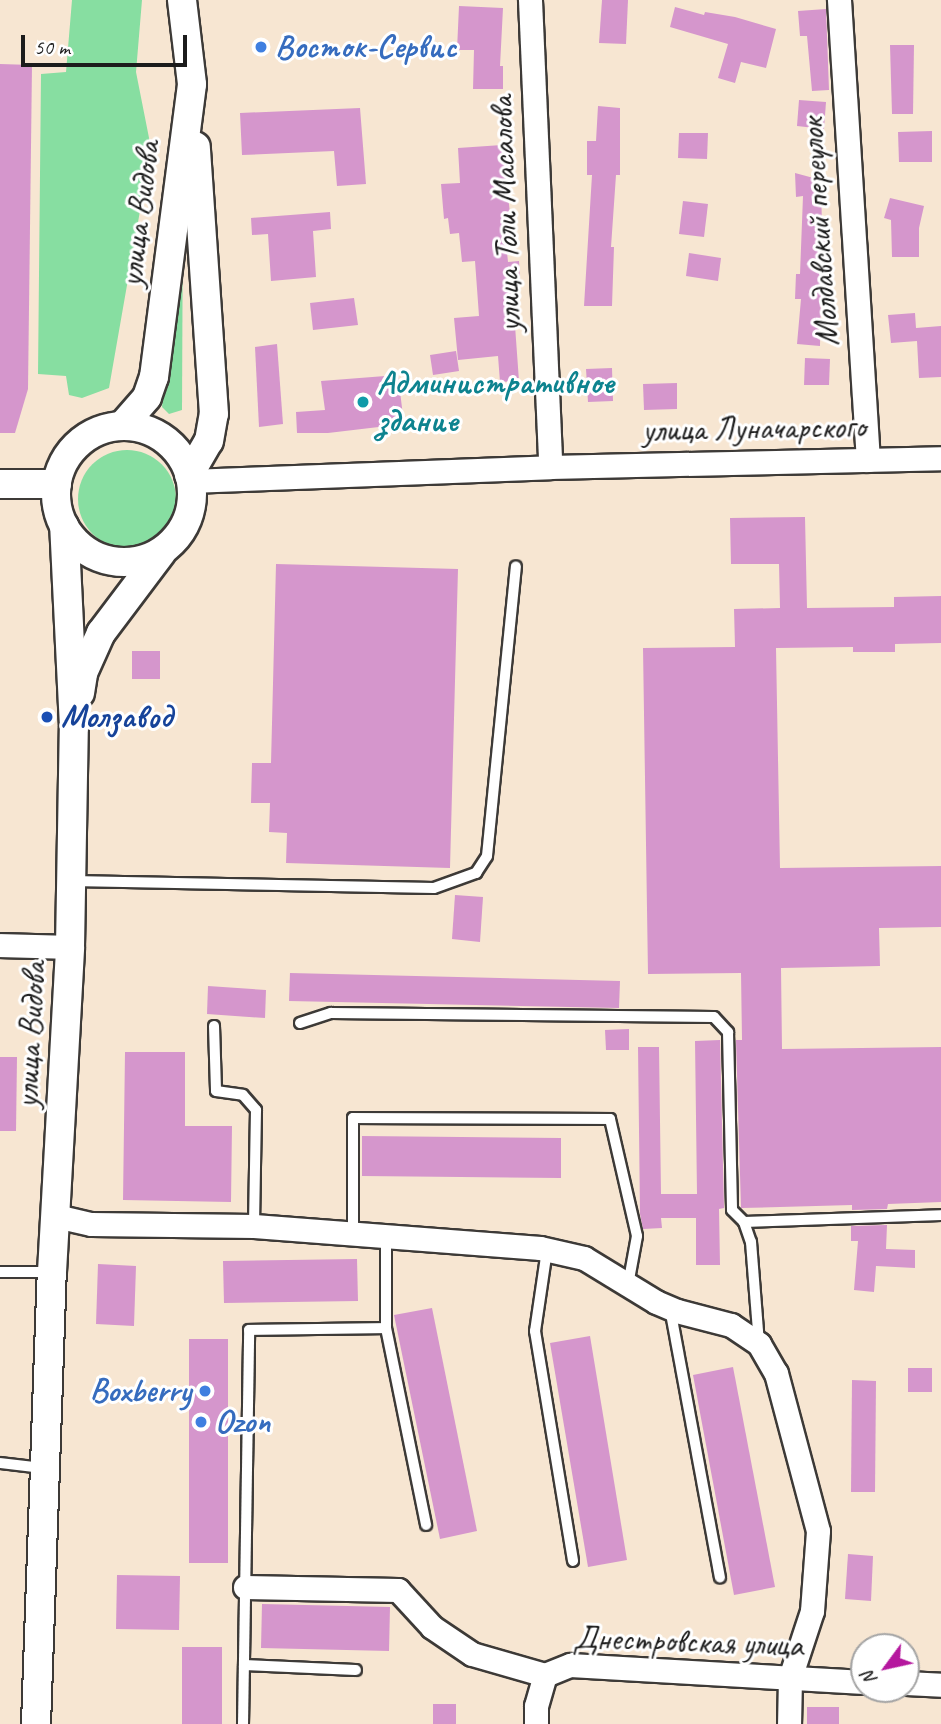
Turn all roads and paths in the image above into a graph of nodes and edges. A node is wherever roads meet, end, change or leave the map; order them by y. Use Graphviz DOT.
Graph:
graph roads {
  1 [pos="182,0"];
  2 [pos="530,0"];
  3 [pos="839,0"];
  4 [pos="192,85"];
  5 [pos="122,426"];
  6 [pos="941,458"];
  7 [pos="868,460"];
  8 [pos="550,467"];
  9 [pos="190,478"];
  10 [pos="0,484"];
  11 [pos="57,484"];
  12 [pos="64,526"];
  13 [pos="166,548"];
  14 [pos="516,566"];
  15 [pos="74,727"];
  16 [pos="71,880"];
  17 [pos="0,945"];
  18 [pos="70,947"];
  19 [pos="300,1023"];
  20 [pos="214,1026"];
  21 [pos="941,1215"];
  22 [pos="56,1216"];
  23 [pos="744,1222"];
  24 [pos="254,1226"];
  25 [pos="353,1234"];
  26 [pos="386,1236"];
  27 [pos="547,1250"];
  28 [pos="0,1272"];
  29 [pos="52,1272"];
  30 [pos="628,1285"];
  31 [pos="670,1308"];
  32 [pos="386,1328"];
  33 [pos="759,1344"];
  34 [pos="0,1463"];
  35 [pos="45,1468"];
  36 [pos="426,1525"];
  37 [pos="573,1561"];
  38 [pos="720,1577"];
  39 [pos="245,1587"];
  40 [pos="244,1665"];
  41 [pos="356,1670"];
  42 [pos="545,1675"];
  43 [pos="790,1678"];
  44 [pos="850,1681"];
  45 [pos="920,1684"];
  46 [pos="941,1685"];
  47 [pos="36,1724"];
  48 [pos="243,1724"];
  49 [pos="536,1724"];
  50 [pos="789,1724"];
  1 -- 4 [label="street, улица Видова"];
  2 -- 8 [label="street, улица Толи Масалова"];
  3 -- 7 [label="street, Молдавский переулок"];
  4 -- 5 [label="street, улица Видова"];
  4 -- 9 [label="street"];
  5 -- 9 [label="street"];
  5 -- 11 [label="street"];
  6 -- 7 [label="street, улица Луначарского"];
  7 -- 8 [label="street, улица Луначарского"];
  8 -- 9 [label="street, улица Луначарского"];
  9 -- 13 [label="street"];
  10 -- 11 [label="street"];
  11 -- 12 [label="street"];
  12 -- 13 [label="street"];
  12 -- 15 [label="street"];
  13 -- 15 [label="street"];
  14 -- 16 [label="lane"];
  15 -- 16 [label="street, улица Видова"];
  16 -- 18 [label="street, улица Видова"];
  17 -- 18 [label="street"];
  18 -- 22 [label="street, улица Видова"];
  19 -- 23 [label="lane"];
  20 -- 24 [label="lane"];
  21 -- 23 [label="lane"];
  22 -- 24 [label="street"];
  22 -- 29 [label="street, улица Видова"];
  23 -- 33 [label="lane"];
  24 -- 25 [label="street"];
  25 -- 26 [label="street"];
  25 -- 30 [label="lane"];
  26 -- 27 [label="street"];
  26 -- 32 [label="lane"];
  27 -- 30 [label="street"];
  27 -- 37 [label="lane"];
  28 -- 29 [label="lane"];
  29 -- 35 [label="street, улица Видова"];
  30 -- 31 [label="street"];
  31 -- 33 [label="street"];
  31 -- 38 [label="lane"];
  32 -- 36 [label="lane"];
  32 -- 39 [label="lane"];
  33 -- 43 [label="street"];
  34 -- 35 [label="lane"];
  35 -- 47 [label="street, улица Видова"];
  39 -- 40 [label="lane"];
  39 -- 42 [label="street, Днестровская улица"];
  40 -- 41 [label="lane"];
  40 -- 48 [label="lane"];
  42 -- 43 [label="street, Днестровская улица"];
  42 -- 49 [label="street"];
  43 -- 44 [label="street, Днестровская улица"];
  43 -- 50 [label="street"];
  45 -- 46 [label="street"];
}
